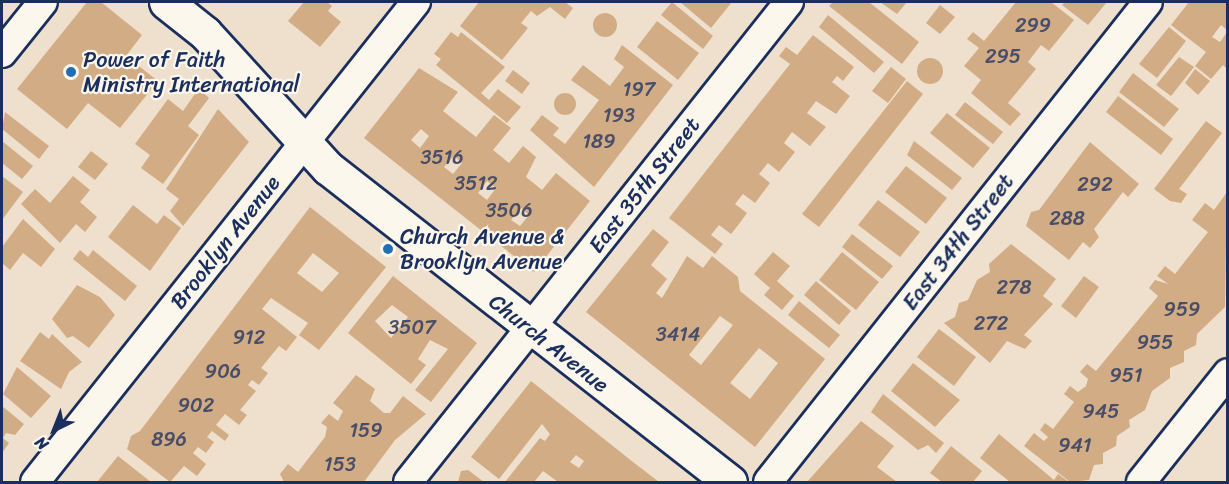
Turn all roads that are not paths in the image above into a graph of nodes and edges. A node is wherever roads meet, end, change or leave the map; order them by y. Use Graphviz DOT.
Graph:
graph roads {
  1 [pos="43,2"];
  2 [pos="165,2"];
  3 [pos="416,2"];
  4 [pos="789,2"];
  5 [pos="1148,2"];
  6 [pos="2,53"];
  7 [pos="305,142"];
  8 [pos="530,329"];
  9 [pos="1227,373"];
  10 [pos="35,483"];
  11 [pos="408,483"];
  12 [pos="730,483"];
  13 [pos="768,483"];
  14 [pos="1141,483"];
  1 -- 6 [label="street"];
  2 -- 7 [label="main road, Church Avenue"];
  3 -- 7 [label="street, Brooklyn Avenue"];
  4 -- 8 [label="street, East 35th Street"];
  5 -- 13 [label="street, East 34th Street"];
  7 -- 8 [label="main road, Church Avenue"];
  7 -- 10 [label="street, Brooklyn Avenue"];
  8 -- 11 [label="street, East 35th Street"];
  8 -- 12 [label="main road, Church Avenue"];
  9 -- 14 [label="street"];
}
